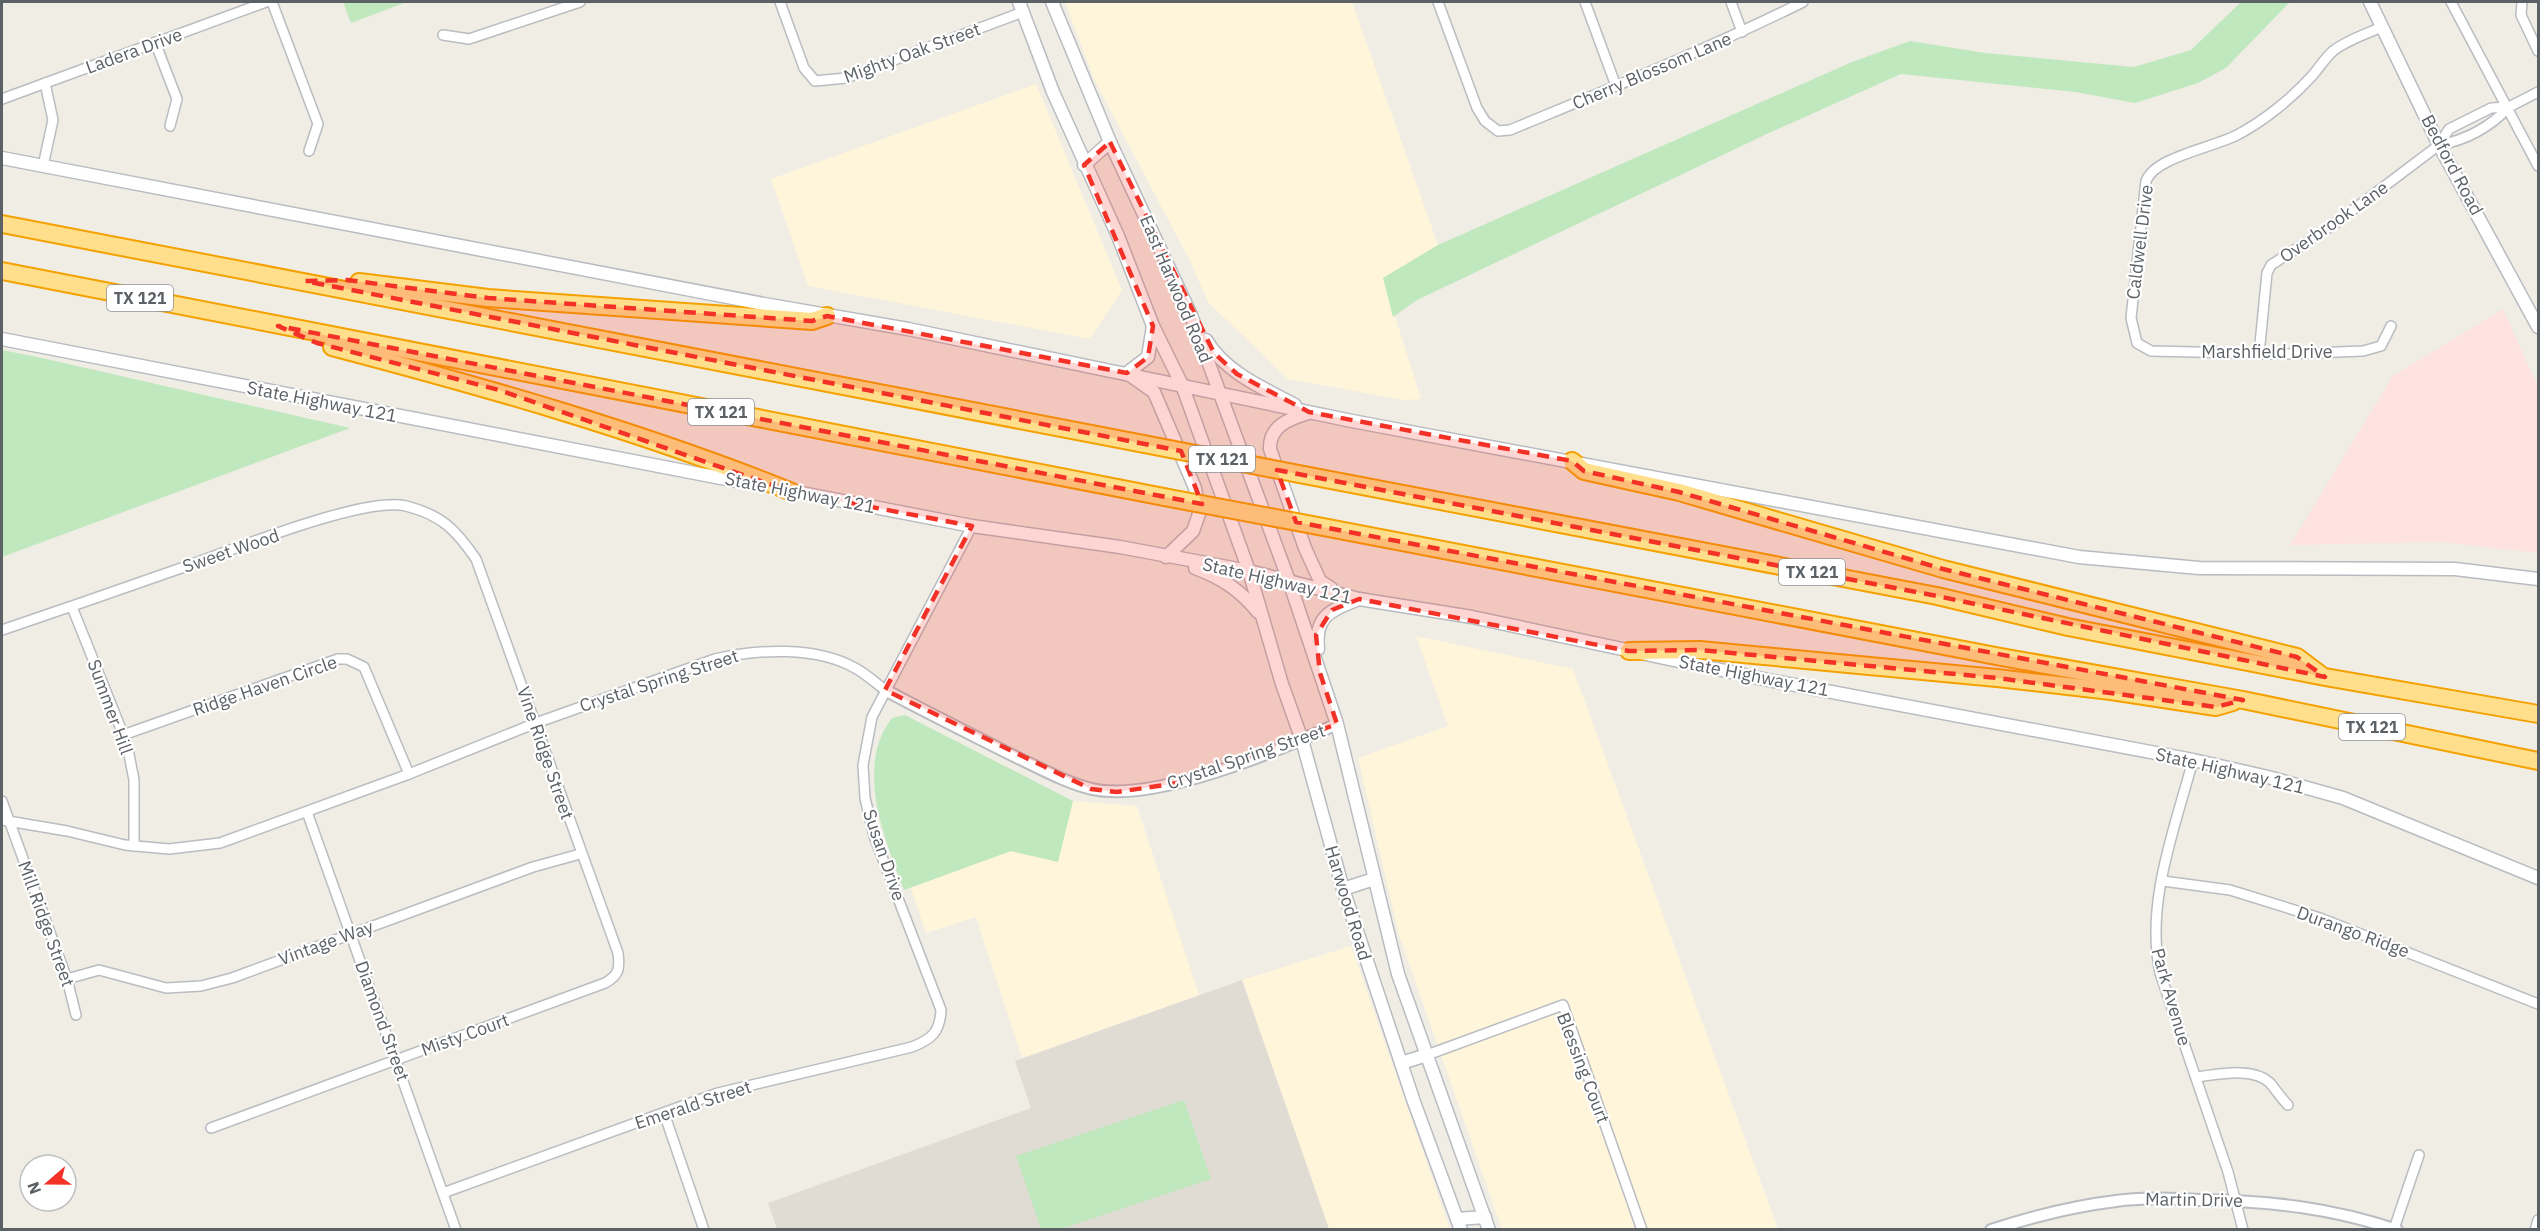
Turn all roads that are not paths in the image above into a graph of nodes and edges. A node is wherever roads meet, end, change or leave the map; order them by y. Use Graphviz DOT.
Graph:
graph roads {
  1 [pos="266,2"];
  2 [pos="272,2"];
  3 [pos="580,2"];
  4 [pos="780,2"];
  5 [pos="1052,2"];
  6 [pos="1438,2"];
  7 [pos="1585,2"];
  8 [pos="1731,2"];
  9 [pos="1803,2"];
  10 [pos="2370,2"];
  11 [pos="2451,2"];
  12 [pos="2522,2"];
  13 [pos="1021,7"];
  14 [pos="2382,27"];
  15 [pos="1742,32"];
  16 [pos="443,35"];
  17 [pos="156,42"];
  18 [pos="2538,51"];
  19 [pos="45,83"];
  20 [pos="1616,86"];
  21 [pos="2538,92"];
  22 [pos="2,99"];
  23 [pos="2508,106"];
  24 [pos="170,126"];
  25 [pos="1110,142"];
  26 [pos="2439,145"];
  27 [pos="309,151"];
  28 [pos="2,158"];
  29 [pos="1084,165"];
  30 [pos="43,166"];
  31 [pos="2538,166"];
  32 [pos="2,224"];
  33 [pos="2,271"];
  34 [pos="305,280"];
  35 [pos="1191,315"];
  36 [pos="827,316"];
  37 [pos="278,326"];
  38 [pos="1153,326"];
  39 [pos="2391,326"];
  40 [pos="2538,327"];
  41 [pos="2,339"];
  42 [pos="2135,339"];
  43 [pos="2259,354"];
  44 [pos="1127,373"];
  45 [pos="1182,385"];
  46 [pos="1220,394"];
  47 [pos="1310,412"];
  48 [pos="1572,461"];
  49 [pos="792,492"];
  50 [pos="972,526"];
  51 [pos="459,535"];
  52 [pos="1166,557"];
  53 [pos="1249,571"];
  54 [pos="2538,579"];
  55 [pos="1289,581"];
  56 [pos="1359,599"];
  57 [pos="72,607"];
  58 [pos="1261,615"];
  59 [pos="2,630"];
  60 [pos="1629,651"];
  61 [pos="1320,673"];
  62 [pos="2325,677"];
  63 [pos="885,690"];
  64 [pos="2243,700"];
  65 [pos="2538,714"];
  66 [pos="536,723"];
  67 [pos="1336,724"];
  68 [pos="123,735"];
  69 [pos="1302,740"];
  70 [pos="2193,760"];
  71 [pos="2538,760"];
  72 [pos="409,774"];
  73 [pos="2,801"];
  74 [pos="307,812"];
  75 [pos="5,821"];
  76 [pos="134,846"];
  77 [pos="580,854"];
  78 [pos="2538,878"];
  79 [pos="1374,879"];
  80 [pos="2163,881"];
  81 [pos="1342,889"];
  82 [pos="351,934"];
  83 [pos="616,976"];
  84 [pos="67,979"];
  85 [pos="2538,1004"];
  86 [pos="76,1015"];
  87 [pos="940,1023"];
  88 [pos="1427,1055"];
  89 [pos="396,1061"];
  90 [pos="1401,1063"];
  91 [pos="2196,1077"];
  92 [pos="2288,1105"];
  93 [pos="664,1113"];
  94 [pos="211,1128"];
  95 [pos="2419,1155"];
  96 [pos="443,1193"];
  97 [pos="2236,1200"];
  98 [pos="1485,1217"];
  99 [pos="2538,1220"];
  100 [pos="1459,1224"];
  101 [pos="2395,1229"];
  102 [pos="456,1230"];
  103 [pos="705,1230"];
  104 [pos="1489,1230"];
  105 [pos="1642,1230"];
  106 [pos="1991,1230"];
  107 [pos="2243,1230"];
  108 [pos="2535,1230"];
  1 -- 17 [label="street, Ladera Drive"];
  2 -- 27 [label="street"];
  3 -- 16 [label="street"];
  4 -- 13 [label="street, Mighty Oak Street"];
  5 -- 25 [label="main road, East Harwood Road"];
  6 -- 20 [label="street, Cherry Blossom Lane"];
  7 -- 20 [label="street"];
  8 -- 15 [label="street"];
  9 -- 15 [label="street, Cherry Blossom Lane"];
  10 -- 14 [label="main road, Bedford Road"];
  11 -- 23 [label="street"];
  12 -- 18 [label="street"];
  13 -- 29 [label="main road, East Harwood Road"];
  14 -- 26 [label="main road, Bedford Road"];
  14 -- 42 [label="street, Caldwell Drive"];
  15 -- 20 [label="street, Cherry Blossom Lane"];
  17 -- 19 [label="street, Ladera Drive"];
  17 -- 24 [label="street"];
  19 -- 22 [label="street, Ladera Drive"];
  19 -- 30 [label="street"];
  21 -- 23 [label="street, Overbrook Lane"];
  23 -- 26 [label="street, Overbrook Lane"];
  23 -- 26 [label="street, Overbrook Lane"];
  23 -- 31 [label="street"];
  25 -- 29 [label="main road"];
  25 -- 35 [label="main road, East Harwood Road"];
  26 -- 40 [label="main road, Bedford Road"];
  26 -- 43 [label="street, Overbrook Lane"];
  28 -- 30 [label="main road"];
  29 -- 38 [label="main road, East Harwood Road"];
  30 -- 36 [label="main road"];
  32 -- 34 [label="highway, TX 121"];
  33 -- 37 [label="highway, TX 121"];
  34 -- 36 [label="highway"];
  34 -- 62 [label="highway, TX 121, bridge"];
  35 -- 46 [label="main road, East Harwood Road"];
  35 -- 47 [label="main road"];
  36 -- 44 [label="main road"];
  37 -- 49 [label="highway"];
  37 -- 64 [label="highway, TX 121, bridge"];
  38 -- 44 [label="main road"];
  38 -- 45 [label="main road, East Harwood Road"];
  39 -- 43 [label="street, Marshfield Drive"];
  41 -- 49 [label="main road, State Highway 121"];
  42 -- 43 [label="street, Marshfield Drive"];
  44 -- 45 [label="main road"];
  44 -- 52 [label="main road"];
  45 -- 46 [label="main road"];
  45 -- 53 [label="main road, East Harwood Road"];
  46 -- 47 [label="main road"];
  46 -- 55 [label="main road, East Harwood Road"];
  47 -- 48 [label="main road"];
  47 -- 56 [label="main road"];
  48 -- 54 [label="main road"];
  48 -- 62 [label="highway"];
  49 -- 50 [label="main road, State Highway 121"];
  50 -- 52 [label="main road, State Highway 121"];
  50 -- 63 [label="street, Susan Drive"];
  51 -- 57 [label="street, Sweet Wood"];
  51 -- 66 [label="street, Vine Ridge Street"];
  52 -- 53 [label="main road, State Highway 121"];
  52 -- 58 [label="main road"];
  53 -- 55 [label="main road, State Highway 121"];
  53 -- 58 [label="main road, Harwood Road"];
  55 -- 56 [label="main road, State Highway 121"];
  55 -- 61 [label="main road, Harwood Road"];
  56 -- 60 [label="main road, State Highway 121"];
  56 -- 61 [label="main road"];
  57 -- 59 [label="street, Sweet Wood"];
  57 -- 68 [label="street, Summer Hill"];
  58 -- 69 [label="main road, Harwood Road"];
  60 -- 64 [label="highway"];
  60 -- 70 [label="main road, State Highway 121"];
  61 -- 67 [label="main road, Harwood Road"];
  62 -- 65 [label="highway, TX 121"];
  63 -- 66 [label="street, Crystal Spring Street"];
  63 -- 69 [label="street, Crystal Spring Street"];
  63 -- 87 [label="street, Susan Drive"];
  64 -- 71 [label="highway, TX 121"];
  66 -- 72 [label="street, Crystal Spring Street"];
  66 -- 77 [label="street, Vine Ridge Street"];
  67 -- 69 [label="street, Crystal Spring Street"];
  67 -- 79 [label="main road, Harwood Road"];
  68 -- 72 [label="street, Ridge Haven Circle"];
  68 -- 76 [label="street, Summer Hill"];
  69 -- 81 [label="main road, Harwood Road"];
  70 -- 78 [label="main road, State Highway 121"];
  70 -- 80 [label="street, Park Avenue"];
  72 -- 74 [label="street, Crystal Spring Street"];
  73 -- 75 [label="street, Mill Ridge Street"];
  74 -- 76 [label="street, Crystal Spring Street"];
  74 -- 82 [label="street, Diamond Street"];
  75 -- 76 [label="street, Crystal Spring Street"];
  75 -- 84 [label="street, Mill Ridge Street"];
  77 -- 82 [label="street, Vintage Way"];
  77 -- 83 [label="street, Vine Ridge Street"];
  79 -- 81 [label="main road"];
  79 -- 88 [label="main road, Harwood Road"];
  80 -- 85 [label="street, Durango Ridge"];
  80 -- 91 [label="street, Park Avenue"];
  81 -- 90 [label="main road, Harwood Road"];
  82 -- 84 [label="street, Vintage Way"];
  82 -- 89 [label="street, Diamond Street"];
  83 -- 89 [label="street, Misty Court"];
  84 -- 86 [label="street, Mill Ridge Street"];
  87 -- 93 [label="street, Emerald Street"];
  88 -- 90 [label="main road"];
  88 -- 98 [label="main road, Harwood Road"];
  88 -- 105 [label="street, Blessing Court"];
  89 -- 94 [label="street, Misty Court"];
  89 -- 96 [label="street, Diamond Street"];
  90 -- 100 [label="main road, Harwood Road"];
  91 -- 92 [label="street"];
  91 -- 97 [label="street, Park Avenue"];
  93 -- 96 [label="street, Emerald Street"];
  93 -- 103 [label="street"];
  95 -- 101 [label="street"];
  96 -- 102 [label="street, Diamond Street"];
  97 -- 101 [label="street, Martin Drive"];
  97 -- 106 [label="street, Martin Drive"];
  97 -- 107 [label="street, Park Avenue"];
  98 -- 100 [label="main road"];
  98 -- 104 [label="main road, Harwood Road"];
  99 -- 108 [label="street"];
}
